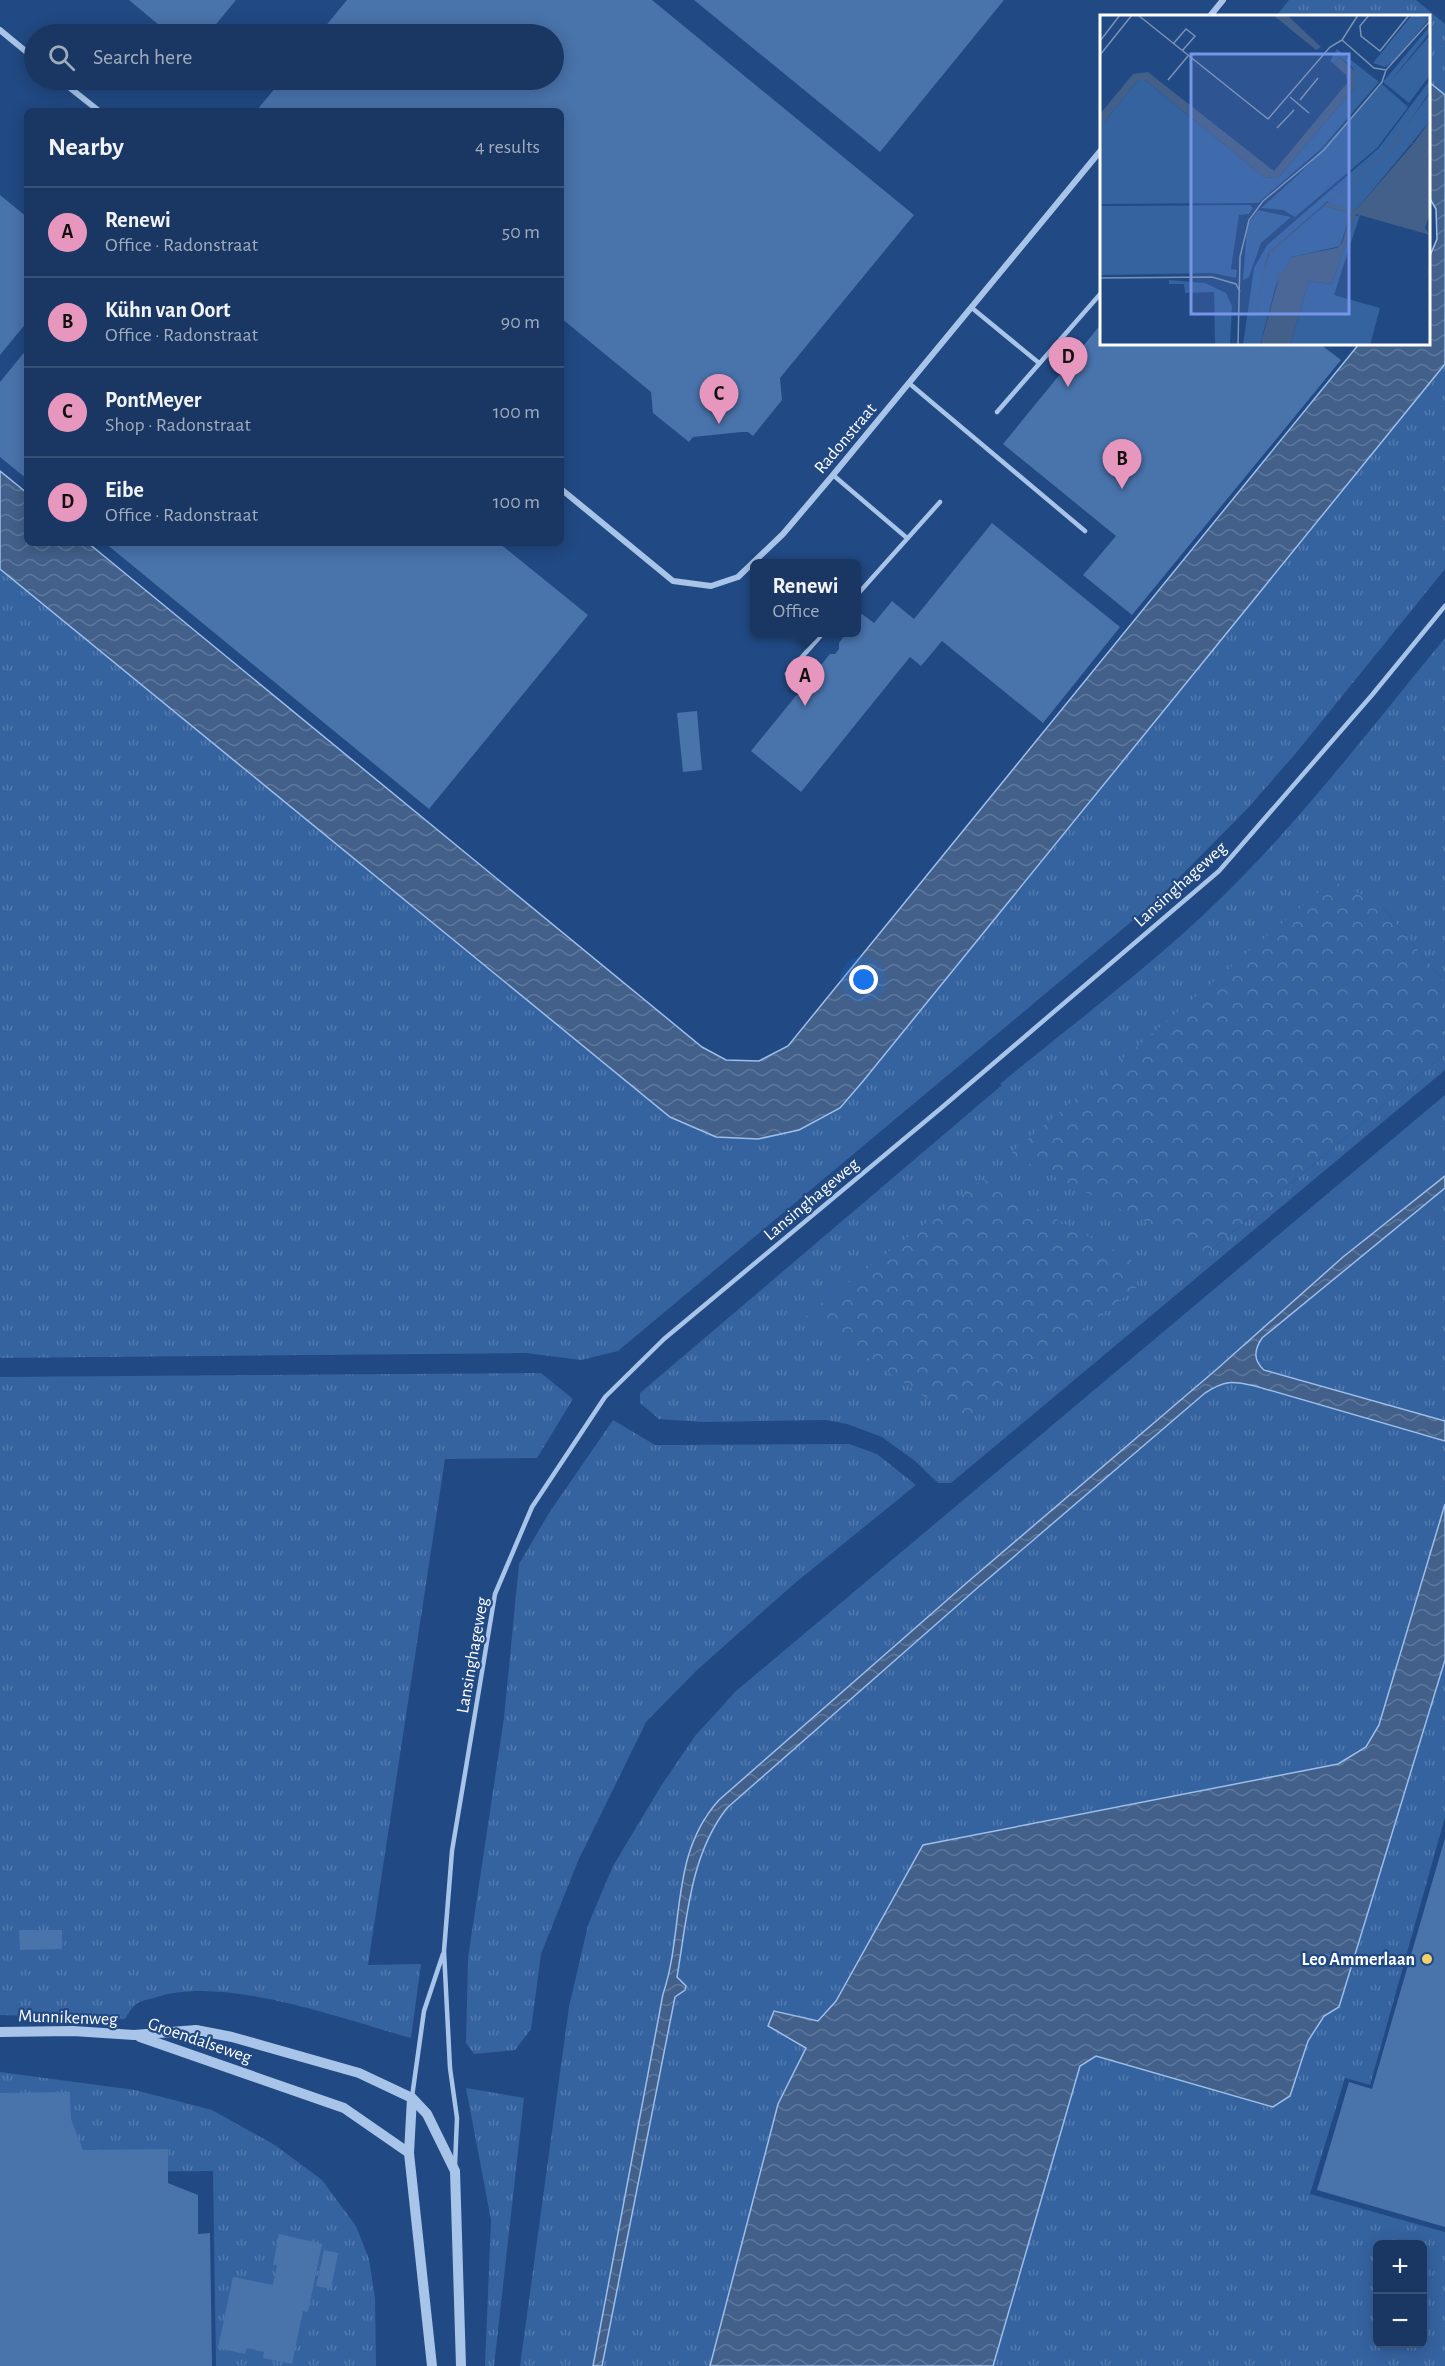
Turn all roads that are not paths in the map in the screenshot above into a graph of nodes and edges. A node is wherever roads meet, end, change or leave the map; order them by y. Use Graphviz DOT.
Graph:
graph roads {
  1 [pos="1223,0"];
  2 [pos="1211,15"];
  3 [pos="0,30"];
  4 [pos="24,50"];
  5 [pos="73,90"];
  6 [pos="95,108"];
  7 [pos="1100,150"];
  8 [pos="1100,293"];
  9 [pos="972,308"];
  10 [pos="1039,363"];
  11 [pos="910,384"];
  12 [pos="997,412"];
  13 [pos="833,475"];
  14 [pos="564,491"];
  15 [pos="940,502"];
  16 [pos="1085,531"];
  17 [pos="908,538"];
  18 [pos="757,559"];
  19 [pos="750,566"];
  20 [pos="861,590"];
  21 [pos="1445,606"];
  22 [pos="820,637"];
  23 [pos="787,674"];
  24 [pos="444,1951"];
  25 [pos="0,2032"];
  26 [pos="134,2035"];
  27 [pos="412,2098"];
  28 [pos="409,2153"];
  29 [pos="455,2171"];
  30 [pos="432,2366"];
  31 [pos="461,2366"];
  1 -- 2 [label="street"];
  3 -- 4 [label="street"];
  5 -- 6 [label="street"];
  7 -- 9 [label="street, Radonstraat"];
  8 -- 10 [label="lane"];
  9 -- 10 [label="lane"];
  9 -- 11 [label="street, Radonstraat"];
  10 -- 12 [label="lane"];
  11 -- 13 [label="street, Radonstraat"];
  11 -- 16 [label="lane"];
  13 -- 17 [label="lane"];
  13 -- 18 [label="street, Radonstraat"];
  14 -- 19 [label="street, Radonstraat"];
  15 -- 17 [label="lane"];
  17 -- 20 [label="lane"];
  21 -- 24 [label="lane, Lansinghageweg"];
  22 -- 23 [label="lane"];
  24 -- 27 [label="lane, Lansinghageweg"];
  24 -- 29 [label="lane, Lansinghageweg"];
  25 -- 26 [label="street, Munnikenweg"];
  26 -- 27 [label="street, Groendalseweg"];
  26 -- 28 [label="street, Groendalseweg"];
  27 -- 28 [label="street"];
  27 -- 29 [label="street, Groendalseweg"];
  28 -- 30 [label="street"];
  29 -- 31 [label="street, Groendalseweg"];
}
